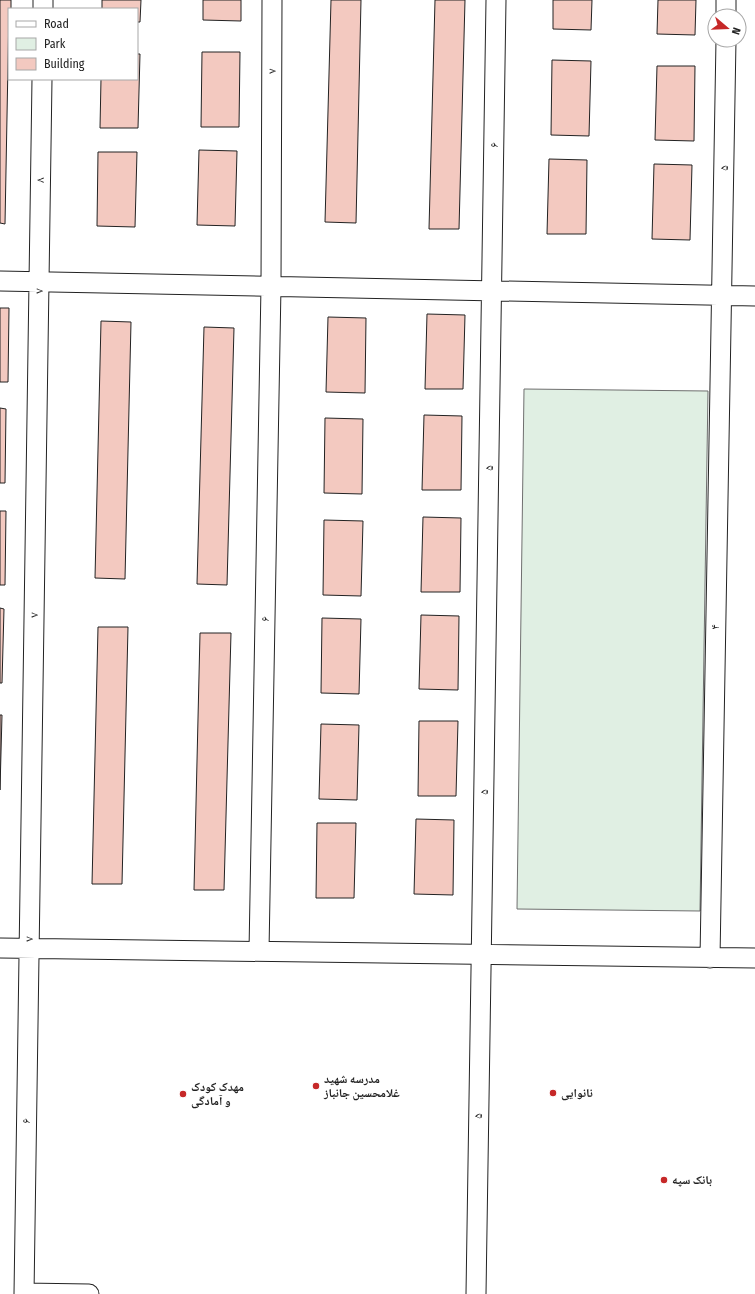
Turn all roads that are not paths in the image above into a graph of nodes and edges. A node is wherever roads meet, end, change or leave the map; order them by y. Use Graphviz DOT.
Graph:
graph roads {
  1 [pos="272,0"];
  2 [pos="496,0"];
  3 [pos="726,48"];
  4 [pos="42,80"];
  5 [pos="0,281"];
  6 [pos="39,282"];
  7 [pos="271,286"];
  8 [pos="492,291"];
  9 [pos="721,295"];
  10 [pos="755,296"];
  11 [pos="0,948"];
  12 [pos="29,948"];
  13 [pos="260,951"];
  14 [pos="481,954"];
  15 [pos="710,958"];
  16 [pos="755,958"];
  17 [pos="24,1293"];
  18 [pos="89,1294"];
  19 [pos="476,1294"];
  1 -- 7 [label="street, ۷"];
  2 -- 8 [label="street, ۶"];
  3 -- 9 [label="street, ۵"];
  4 -- 6 [label="street, ۸"];
  5 -- 6 [label="street"];
  6 -- 7 [label="street"];
  6 -- 12 [label="street, ۷"];
  7 -- 8 [label="street"];
  7 -- 13 [label="street, ۶"];
  8 -- 9 [label="street"];
  8 -- 14 [label="street, ۵"];
  9 -- 10 [label="street"];
  9 -- 15 [label="street, ۴"];
  11 -- 12 [label="street"];
  12 -- 13 [label="street"];
  12 -- 17 [label="street, ۶"];
  13 -- 14 [label="street"];
  14 -- 15 [label="street"];
  14 -- 19 [label="street, ۵"];
  15 -- 16 [label="street"];
  17 -- 18 [label="street"];
}
